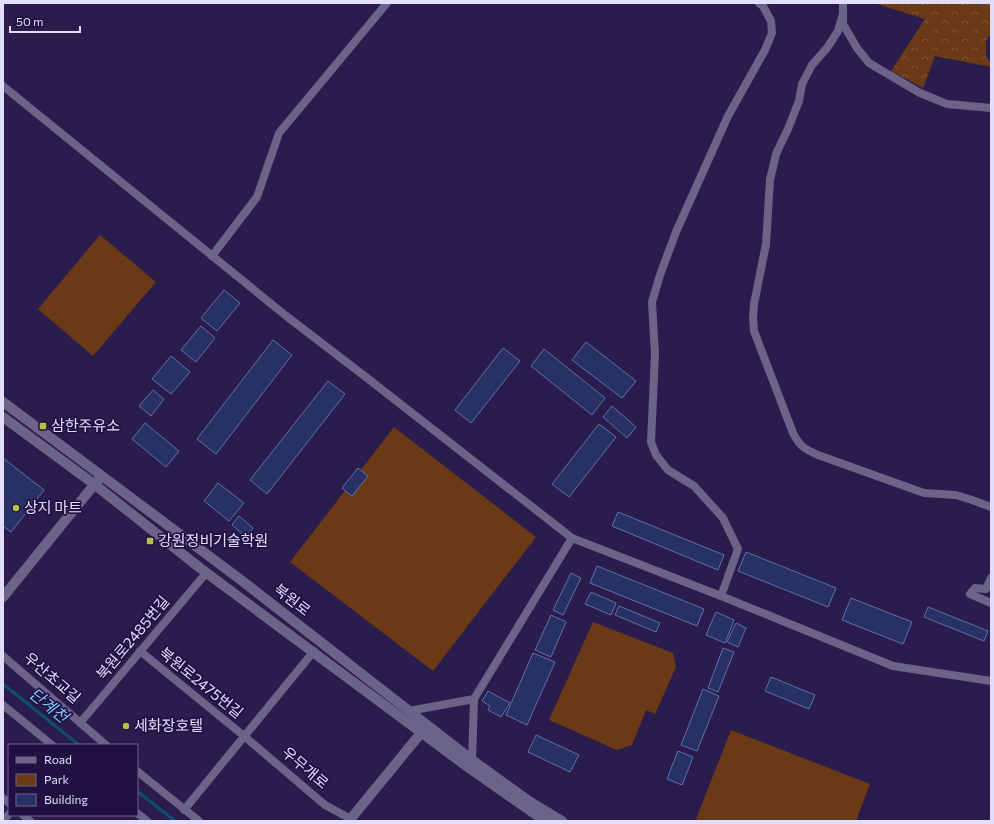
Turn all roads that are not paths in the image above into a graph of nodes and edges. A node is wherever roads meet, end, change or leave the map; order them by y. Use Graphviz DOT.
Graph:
graph roads {
  1 [pos="387,3"];
  2 [pos="759,3"];
  3 [pos="843,3"];
  4 [pos="843,14"];
  5 [pos="3,86"];
  6 [pos="991,108"];
  7 [pos="212,256"];
  8 [pos="3,402"];
  9 [pos="3,417"];
  10 [pos="102,475"];
  11 [pos="94,484"];
  12 [pos="991,507"];
  13 [pos="572,538"];
  14 [pos="207,572"];
  15 [pos="991,578"];
  16 [pos="721,596"];
  17 [pos="3,597"];
  18 [pos="991,603"];
  19 [pos="140,651"];
  20 [pos="314,651"];
  21 [pos="3,656"];
  22 [pos="991,681"];
  23 [pos="474,699"];
  24 [pos="3,705"];
  25 [pos="409,711"];
  26 [pos="80,723"];
  27 [pos="425,729"];
  28 [pos="244,736"];
  29 [pos="51,744"];
  30 [pos="105,744"];
  31 [pos="472,760"];
  32 [pos="138,772"];
  33 [pos="184,810"];
  34 [pos="138,814"];
  35 [pos="350,820"];
  36 [pos="147,821"];
  37 [pos="199,821"];
  38 [pos="545,821"];
  39 [pos="562,821"];
  1 -- 7 [label="street"];
  2 -- 16 [label="street"];
  3 -- 4 [label="street"];
  4 -- 6 [label="street"];
  4 -- 12 [label="street"];
  5 -- 7 [label="street"];
  7 -- 13 [label="street"];
  8 -- 10 [label="street, 북원로"];
  9 -- 11 [label="street, 북원로"];
  10 -- 11 [label="street"];
  10 -- 25 [label="street, 북원로"];
  11 -- 14 [label="street, 북원로"];
  11 -- 17 [label="street"];
  13 -- 16 [label="street"];
  13 -- 23 [label="street"];
  14 -- 19 [label="street, 북원로2485번길"];
  14 -- 20 [label="street, 북원로"];
  15 -- 18 [label="street"];
  16 -- 22 [label="street"];
  19 -- 26 [label="street, 북원로2485번길"];
  19 -- 28 [label="street, 북원로2475번길"];
  20 -- 27 [label="street, 북원로"];
  20 -- 28 [label="street, 북원로2475번길"];
  21 -- 26 [label="street, 우산초교길"];
  23 -- 25 [label="street"];
  23 -- 31 [label="street"];
  24 -- 29 [label="street"];
  25 -- 27 [label="street, 북원로"];
  26 -- 30 [label="street, 우산초교길"];
  27 -- 31 [label="street, 북원로"];
  27 -- 35 [label="street, 우무개로"];
  27 -- 38 [label="street, 북원로"];
  28 -- 33 [label="street, 북원로2475번길"];
  28 -- 35 [label="street, 우무개로"];
  31 -- 39 [label="street, 북원로"];
  32 -- 33 [label="street"];
  33 -- 37 [label="street"];
  34 -- 36 [label="street"];
}
